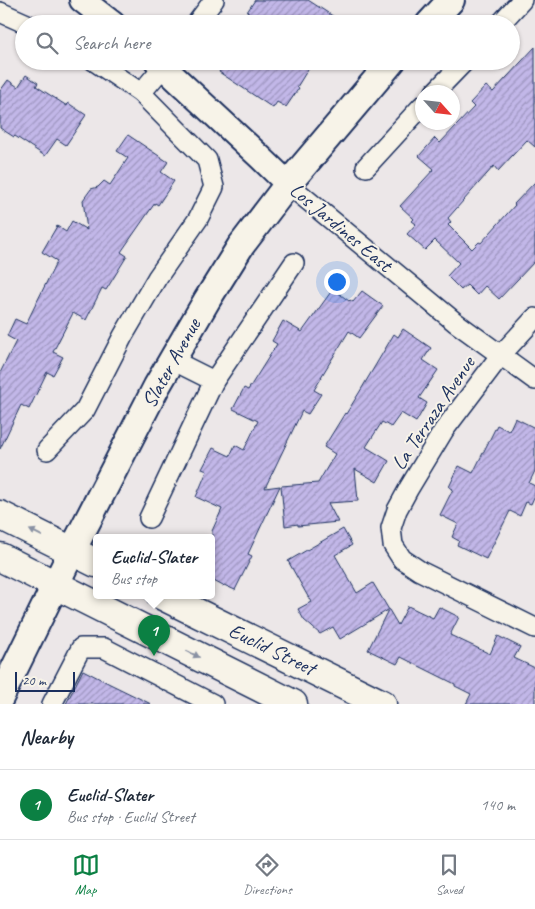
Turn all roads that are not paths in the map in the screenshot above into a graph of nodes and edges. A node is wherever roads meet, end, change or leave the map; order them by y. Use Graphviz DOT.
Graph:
graph roads {
  1 [pos="82,0"];
  2 [pos="214,0"];
  3 [pos="451,0"];
  4 [pos="522,0"];
  5 [pos="0,12"];
  6 [pos="101,15"];
  7 [pos="203,15"];
  8 [pos="437,15"];
  9 [pos="508,15"];
  10 [pos="15,19"];
  11 [pos="108,70"];
  12 [pos="158,70"];
  13 [pos="170,70"];
  14 [pos="384,70"];
  15 [pos="457,70"];
  16 [pos="443,85"];
  17 [pos="141,92"];
  18 [pos="415,114"];
  19 [pos="366,167"];
  20 [pos="288,184"];
  21 [pos="294,263"];
  22 [pos="535,318"];
  23 [pos="500,356"];
  24 [pos="172,360"];
  25 [pos="535,380"];
  26 [pos="214,381"];
  27 [pos="47,450"];
  28 [pos="0,515"];
  29 [pos="149,518"];
  30 [pos="72,551"];
  31 [pos="0,557"];
  32 [pos="93,562"];
  33 [pos="56,585"];
  34 [pos="168,599"];
  35 [pos="535,628"];
  36 [pos="349,697"];
  37 [pos="0,698"];
  38 [pos="52,704"];
  39 [pos="213,704"];
  40 [pos="293,704"];
  41 [pos="382,704"];
  1 -- 6 [label="street"];
  2 -- 7 [label="street"];
  3 -- 8 [label="main road"];
  4 -- 9 [label="street"];
  5 -- 10 [label="street"];
  11 -- 17 [label="street"];
  12 -- 17 [label="street"];
  13 -- 20 [label="street, Los Jardines East"];
  14 -- 20 [label="main road, Slater Avenue"];
  15 -- 16 [label="street"];
  17 -- 27 [label="street"];
  18 -- 19 [label="street"];
  20 -- 23 [label="street, Los Jardines East"];
  20 -- 24 [label="main road, Slater Avenue"];
  21 -- 26 [label="street"];
  22 -- 23 [label="street, La Terraza Avenue"];
  23 -- 25 [label="street, Los Jardines East"];
  23 -- 35 [label="street, La Terraza Avenue"];
  24 -- 26 [label="street"];
  24 -- 30 [label="main road, Slater Avenue"];
  26 -- 29 [label="street"];
  30 -- 28 [label="main road, one-way"];
  30 -- 32 [label="main road"];
  30 -- 33 [label="main road, Slater Avenue"];
  31 -- 33 [label="main road, Euclid Street"];
  33 -- 37 [label="main road, Slater Avenue"];
  33 -- 40 [label="main road, Euclid Street, one-way"];
  34 -- 36 [label="main road, Euclid Street"];
  36 -- 41 [label="main road, Euclid Street"];
  38 -- 39 [label="street"];
}
